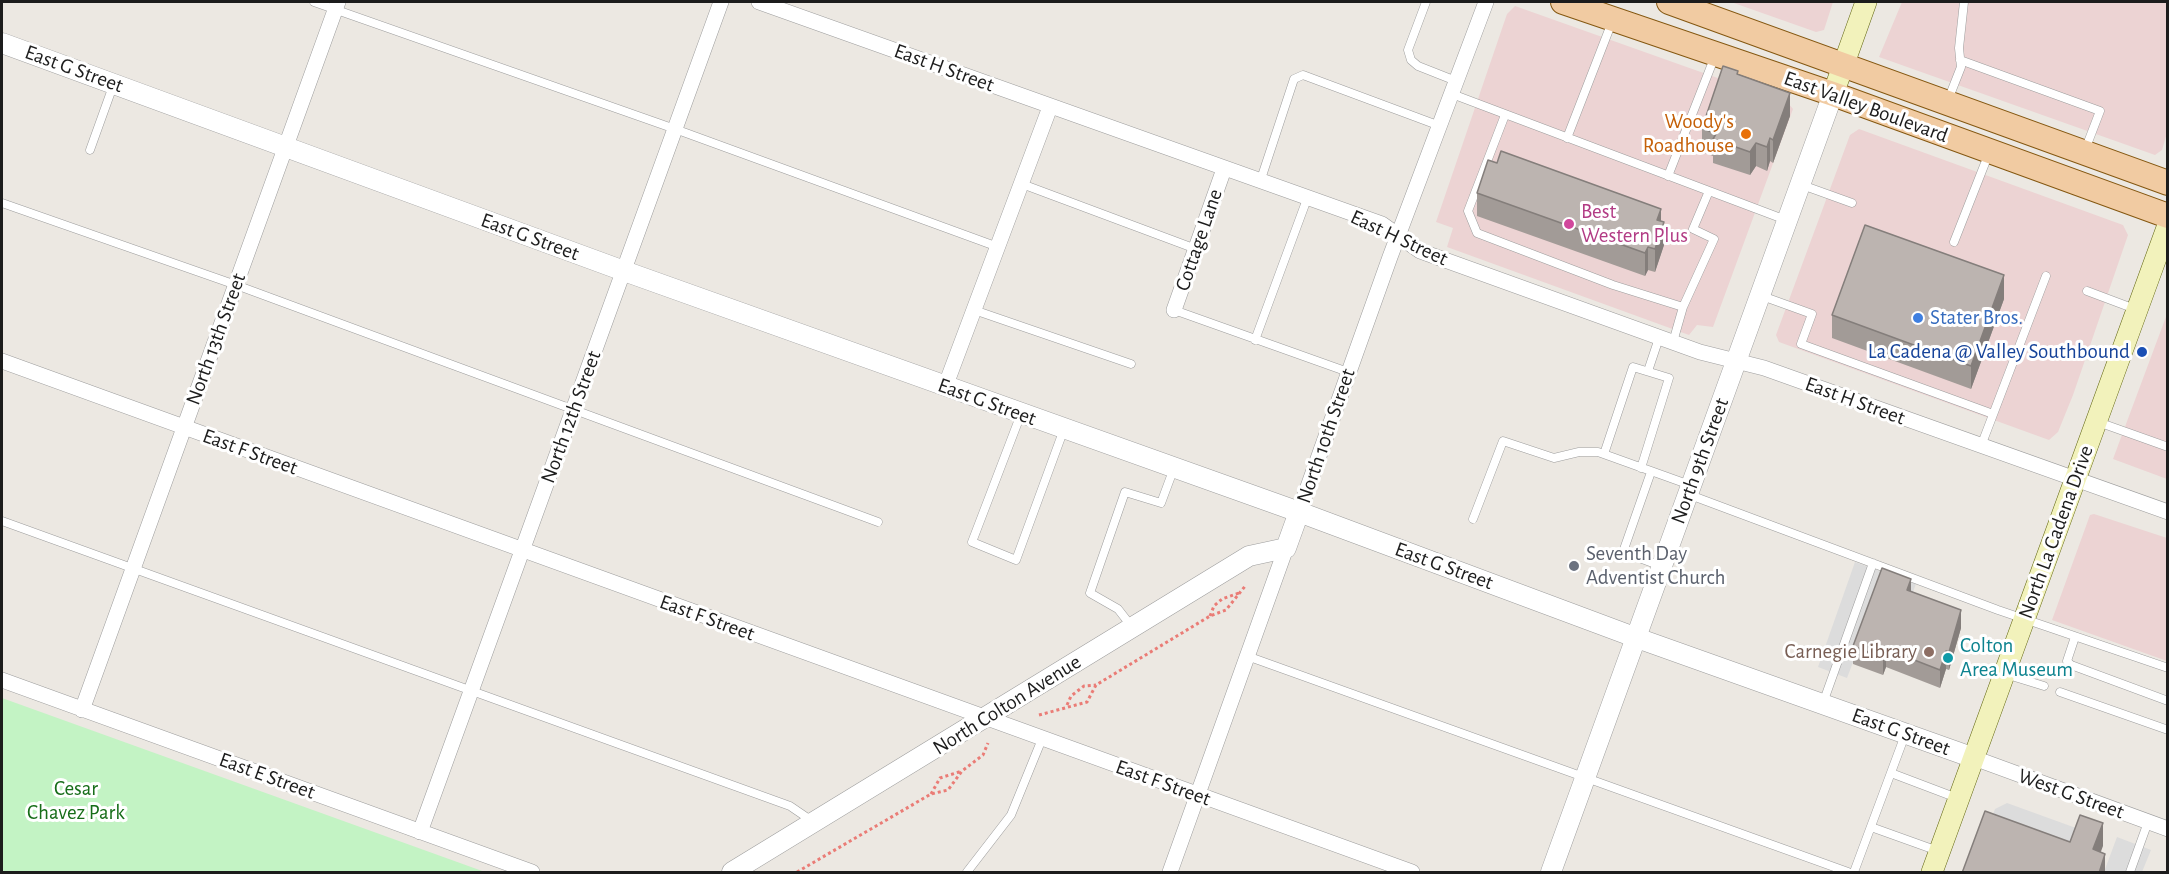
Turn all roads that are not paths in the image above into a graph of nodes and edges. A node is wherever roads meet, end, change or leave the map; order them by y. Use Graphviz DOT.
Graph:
graph roads {
  1 [pos="314,2"];
  2 [pos="721,2"];
  3 [pos="759,2"];
  4 [pos="1426,2"];
  5 [pos="1486,2"];
  6 [pos="1563,2"];
  7 [pos="1669,2"];
  8 [pos="1866,2"];
  9 [pos="1964,2"];
  10 [pos="337,5"];
  11 [pos="1612,19"];
  12 [pos="2,43"];
  13 [pos="1716,54"];
  14 [pos="1960,60"];
  15 [pos="1844,63"];
  16 [pos="113,84"];
  17 [pos="1454,88"];
  18 [pos="1833,94"];
  19 [pos="1947,101"];
  20 [pos="1050,107"];
  21 [pos="1505,115"];
  22 [pos="1440,126"];
  23 [pos="675,129"];
  24 [pos="1567,138"];
  25 [pos="285,148"];
  26 [pos="90,150"];
  27 [pos="1990,152"];
  28 [pos="2084,152"];
  29 [pos="1224,169"];
  30 [pos="1668,176"];
  31 [pos="1260,182"];
  32 [pos="2168,183"];
  33 [pos="1022,184"];
  34 [pos="1800,184"];
  35 [pos="1709,191"];
  36 [pos="1307,199"];
  37 [pos="2,203"];
  38 [pos="1852,203"];
  39 [pos="2168,216"];
  40 [pos="1787,220"];
  41 [pos="2168,225"];
  42 [pos="1399,236"];
  43 [pos="1954,242"];
  44 [pos="998,247"];
  45 [pos="1196,249"];
  46 [pos="624,271"];
  47 [pos="2046,276"];
  48 [pos="236,285"];
  49 [pos="2087,291"];
  50 [pos="1760,295"];
  51 [pos="1683,308"];
  52 [pos="974,310"];
  53 [pos="1174,310"];
  54 [pos="2136,310"];
  55 [pos="1255,340"];
  56 [pos="1666,340"];
  57 [pos="2,361"];
  58 [pos="1736,361"];
  59 [pos="1131,364"];
  60 [pos="1348,372"];
  61 [pos="1648,372"];
  62 [pos="945,387"];
  63 [pos="574,409"];
  64 [pos="1021,414"];
  65 [pos="1993,414"];
  66 [pos="2096,421"];
  67 [pos="184,428"];
  68 [pos="1064,429"];
  69 [pos="1981,446"];
  70 [pos="2168,447"];
  71 [pos="1604,454"];
  72 [pos="1174,468"];
  73 [pos="1641,468"];
  74 [pos="1651,472"];
  75 [pos="2075,478"];
  76 [pos="1690,490"];
  77 [pos="1299,512"];
  78 [pos="2168,512"];
  79 [pos="1473,519"];
  80 [pos="2,521"];
  81 [pos="878,522"];
  82 [pos="1286,548"];
  83 [pos="522,551"];
  84 [pos="1873,563"];
  85 [pos="1662,567"];
  86 [pos="133,569"];
  87 [pos="2024,619"];
  88 [pos="1133,628"];
  89 [pos="2075,637"];
  90 [pos="1637,638"];
  91 [pos="1247,656"];
  92 [pos="2168,668"];
  93 [pos="2004,673"];
  94 [pos="2,680"];
  95 [pos="2044,686"];
  96 [pos="471,691"];
  97 [pos="2060,692"];
  98 [pos="2168,700"];
  99 [pos="1822,704"];
  100 [pos="82,710"];
  101 [pos="985,718"];
  102 [pos="2168,730"];
  103 [pos="1905,734"];
  104 [pos="1042,739"];
  105 [pos="1974,758"];
  106 [pos="1891,773"];
  107 [pos="1585,779"];
  108 [pos="1197,796"];
  109 [pos="1959,799"];
  110 [pos="2148,822"];
  111 [pos="814,823"];
  112 [pos="1871,827"];
  113 [pos="2168,829"];
  114 [pos="420,832"];
  115 [pos="1940,852"];
  116 [pos="532,873"];
  117 [pos="732,873"];
  118 [pos="967,873"];
  119 [pos="1170,873"];
  120 [pos="1412,873"];
  121 [pos="1551,873"];
  122 [pos="1848,873"];
  123 [pos="1854,873"];
  124 [pos="1932,873"];
  125 [pos="2130,873"];
  1 -- 10 [label="lane"];
  2 -- 23 [label="street, North 12th Street"];
  3 -- 20 [label="street, East H Street"];
  4 -- 17 [label="lane"];
  5 -- 17 [label="street, North 10th Street"];
  6 -- 11 [label="main road, East Valley Boulevard"];
  7 -- 15 [label="main road, East Valley Boulevard"];
  8 -- 15 [label="main road"];
  9 -- 14 [label="lane"];
  10 -- 23 [label="lane"];
  10 -- 25 [label="street, North 13th Street"];
  11 -- 13 [label="main road, East Valley Boulevard"];
  11 -- 24 [label="lane"];
  12 -- 16 [label="street, East G Street"];
  13 -- 18 [label="main road, East Valley Boulevard"];
  13 -- 30 [label="lane"];
  14 -- 19 [label="lane"];
  14 -- 28 [label="lane"];
  15 -- 18 [label="main road"];
  15 -- 19 [label="main road, East Valley Boulevard"];
  16 -- 25 [label="street, East G Street"];
  16 -- 26 [label="lane"];
  17 -- 21 [label="lane"];
  17 -- 22 [label="street, North 10th Street"];
  18 -- 27 [label="main road, East Valley Boulevard"];
  18 -- 34 [label="street, North 9th Street"];
  19 -- 28 [label="main road, East Valley Boulevard"];
  20 -- 29 [label="street, East H Street"];
  20 -- 33 [label="street"];
  21 -- 24 [label="lane"];
  21 -- 51 [label="lane"];
  22 -- 31 [label="lane"];
  22 -- 42 [label="street, North 10th Street"];
  23 -- 44 [label="lane"];
  23 -- 46 [label="street, North 12th Street"];
  24 -- 30 [label="lane"];
  25 -- 46 [label="street, East G Street"];
  25 -- 48 [label="street, North 13th Street"];
  27 -- 39 [label="main road, East Valley Boulevard"];
  27 -- 43 [label="lane"];
  28 -- 32 [label="main road, East Valley Boulevard"];
  29 -- 31 [label="street, East H Street"];
  29 -- 45 [label="street, Cottage Lane"];
  30 -- 35 [label="lane"];
  31 -- 36 [label="street, East H Street"];
  33 -- 44 [label="street"];
  33 -- 45 [label="lane"];
  34 -- 38 [label="lane"];
  34 -- 40 [label="street, North 9th Street"];
  35 -- 40 [label="lane"];
  35 -- 51 [label="lane"];
  36 -- 42 [label="street, East H Street"];
  36 -- 55 [label="lane"];
  37 -- 48 [label="lane"];
  40 -- 50 [label="street, North 9th Street"];
  41 -- 54 [label="main road, North La Cadena Drive"];
  42 -- 56 [label="street, East H Street"];
  42 -- 60 [label="street, North 10th Street"];
  44 -- 52 [label="street"];
  45 -- 53 [label="street, Cottage Lane"];
  46 -- 62 [label="street, East G Street"];
  46 -- 63 [label="street, North 12th Street"];
  47 -- 65 [label="lane"];
  48 -- 63 [label="lane"];
  48 -- 67 [label="street, North 13th Street"];
  49 -- 54 [label="lane"];
  50 -- 58 [label="street, North 9th Street"];
  50 -- 65 [label="lane"];
  51 -- 56 [label="lane"];
  52 -- 59 [label="lane"];
  52 -- 62 [label="street"];
  53 -- 55 [label="lane"];
  54 -- 66 [label="main road, North La Cadena Drive"];
  55 -- 60 [label="lane"];
  56 -- 58 [label="street, East H Street"];
  56 -- 61 [label="lane"];
  57 -- 67 [label="street, East F Street"];
  58 -- 69 [label="street, East H Street"];
  58 -- 76 [label="street, North 9th Street"];
  60 -- 77 [label="street, North 10th Street"];
  61 -- 71 [label="lane"];
  61 -- 73 [label="lane"];
  62 -- 64 [label="street, East G Street"];
  63 -- 81 [label="lane"];
  63 -- 83 [label="street, North 12th Street"];
  64 -- 68 [label="street, East G Street"];
  64 -- 68 [label="lane"];
  65 -- 69 [label="lane"];
  66 -- 70 [label="lane"];
  66 -- 75 [label="main road, North La Cadena Drive"];
  67 -- 83 [label="street, East F Street"];
  67 -- 86 [label="street, North 13th Street"];
  68 -- 72 [label="street, East G Street"];
  69 -- 75 [label="street, East H Street"];
  71 -- 73 [label="lane"];
  71 -- 79 [label="lane"];
  72 -- 77 [label="street, East G Street"];
  72 -- 88 [label="lane"];
  73 -- 74 [label="lane"];
  74 -- 76 [label="lane"];
  74 -- 85 [label="lane"];
  75 -- 78 [label="street, East H Street"];
  75 -- 87 [label="main road, North La Cadena Drive"];
  76 -- 84 [label="lane"];
  76 -- 85 [label="street, North 9th Street"];
  77 -- 82 [label="street, North 10th Street"];
  77 -- 90 [label="street, East G Street"];
  80 -- 86 [label="lane"];
  82 -- 88 [label="street, North Colton Avenue"];
  82 -- 91 [label="street, North 10th Street"];
  83 -- 96 [label="street, North 12th Street"];
  83 -- 101 [label="street, East F Street"];
  84 -- 87 [label="lane"];
  84 -- 99 [label="lane"];
  85 -- 90 [label="street, North 9th Street"];
  86 -- 96 [label="lane"];
  86 -- 100 [label="street, North 13th Street"];
  87 -- 89 [label="lane"];
  87 -- 93 [label="main road, North La Cadena Drive"];
  88 -- 101 [label="street, North Colton Avenue"];
  89 -- 92 [label="lane"];
  89 -- 98 [label="lane"];
  90 -- 99 [label="street, East G Street"];
  90 -- 107 [label="street, North 9th Street"];
  91 -- 107 [label="lane"];
  91 -- 108 [label="street, North 10th Street"];
  93 -- 95 [label="lane"];
  93 -- 105 [label="main road, North La Cadena Drive"];
  94 -- 100 [label="street, East E Street"];
  96 -- 111 [label="lane"];
  96 -- 114 [label="street, North 12th Street"];
  97 -- 102 [label="lane"];
  99 -- 103 [label="street, East G Street"];
  100 -- 114 [label="street, East E Street"];
  101 -- 104 [label="street, East F Street"];
  101 -- 111 [label="street, North Colton Avenue"];
  103 -- 105 [label="street, East G Street"];
  103 -- 106 [label="lane"];
  104 -- 108 [label="street, East F Street"];
  104 -- 118 [label="lane"];
  105 -- 109 [label="main road, North La Cadena Drive"];
  105 -- 110 [label="street, West G Street"];
  106 -- 109 [label="lane"];
  106 -- 112 [label="lane"];
  107 -- 121 [label="street, North 9th Street"];
  107 -- 122 [label="lane"];
  108 -- 119 [label="street, North 10th Street"];
  108 -- 120 [label="street, East F Street"];
  109 -- 115 [label="main road, North La Cadena Drive"];
  110 -- 113 [label="street, West G Street"];
  110 -- 125 [label="lane"];
  111 -- 117 [label="street, North Colton Avenue"];
  112 -- 115 [label="lane"];
  112 -- 123 [label="lane"];
  114 -- 116 [label="street, East E Street"];
  115 -- 124 [label="main road, North La Cadena Drive"];
}
